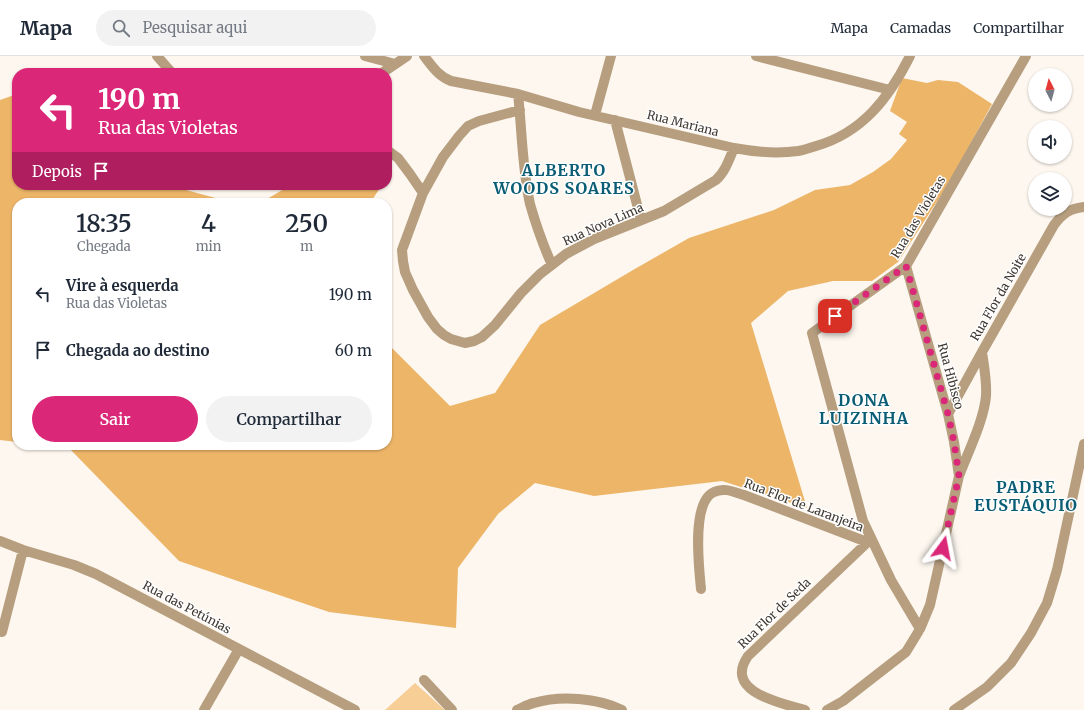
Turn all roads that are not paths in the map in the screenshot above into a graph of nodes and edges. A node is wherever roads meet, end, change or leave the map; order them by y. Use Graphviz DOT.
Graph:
graph roads {
  1 [pos="157,56"];
  2 [pos="366,56"];
  3 [pos="407,56"];
  4 [pos="424,56"];
  5 [pos="611,56"];
  6 [pos="756,56"];
  7 [pos="910,56"];
  8 [pos="1026,56"];
  9 [pos="395,64"];
  10 [pos="168,68"];
  11 [pos="389,68"];
  12 [pos="890,90"];
  13 [pos="518,94"];
  14 [pos="520,110"];
  15 [pos="595,115"];
  16 [pos="615,120"];
  17 [pos="734,148"];
  18 [pos="392,154"];
  19 [pos="423,193"];
  20 [pos="1084,207"];
  21 [pos="641,220"];
  22 [pos="552,265"];
  23 [pos="906,266"];
  24 [pos="982,352"];
  25 [pos="948,414"];
  26 [pos="1084,444"];
  27 [pos="959,476"];
  28 [pos="0,541"];
  29 [pos="869,541"];
  30 [pos="23,550"];
  31 [pos="701,589"];
  32 [pos="920,629"];
  33 [pos="2,632"];
  34 [pos="239,649"];
  35 [pos="424,680"];
  36 [pos="205,709"];
  37 [pos="355,710"];
  38 [pos="452,710"];
  39 [pos="517,710"];
  40 [pos="622,710"];
  41 [pos="805,710"];
  42 [pos="827,710"];
  43 [pos="954,710"];
  1 -- 10 [label="street"];
  2 -- 9 [label="street"];
  3 -- 9 [label="street"];
  4 -- 13 [label="street, Rua Mariana"];
  5 -- 15 [label="street"];
  6 -- 12 [label="street"];
  7 -- 12 [label="street, Rua Mariana"];
  8 -- 23 [label="street, Rua das Violetas"];
  9 -- 11 [label="street"];
  12 -- 17 [label="street, Rua Mariana"];
  13 -- 14 [label="street"];
  13 -- 15 [label="street, Rua Mariana"];
  14 -- 19 [label="street"];
  14 -- 22 [label="street"];
  15 -- 16 [label="street, Rua Mariana"];
  16 -- 17 [label="street, Rua Mariana"];
  16 -- 21 [label="street"];
  17 -- 21 [label="street, Rua Nova Lima"];
  18 -- 19 [label="street"];
  19 -- 22 [label="street, Rua Nova Lima"];
  20 -- 24 [label="street, Rua Flor da Noite"];
  21 -- 22 [label="street, Rua Nova Lima"];
  23 -- 25 [label="street, Rua Hibisco"];
  23 -- 29 [label="street, Rua das Violetas"];
  24 -- 25 [label="street, Rua Flor da Noite"];
  24 -- 27 [label="street"];
  25 -- 27 [label="street, Rua Hibisco"];
  26 -- 43 [label="street"];
  27 -- 32 [label="street, Rua Hibisco"];
  28 -- 30 [label="street, Rua das Petúnias"];
  29 -- 31 [label="street, Rua Flor de Laranjeira"];
  29 -- 32 [label="street, Rua das Violetas"];
  29 -- 41 [label="street, Rua Flor de Seda"];
  30 -- 33 [label="street"];
  30 -- 34 [label="street, Rua das Petúnias"];
  32 -- 42 [label="street, Rua Hibisco"];
  34 -- 36 [label="street"];
  34 -- 37 [label="street, Rua das Petúnias"];
  35 -- 38 [label="street"];
  39 -- 40 [label="street"];
}
